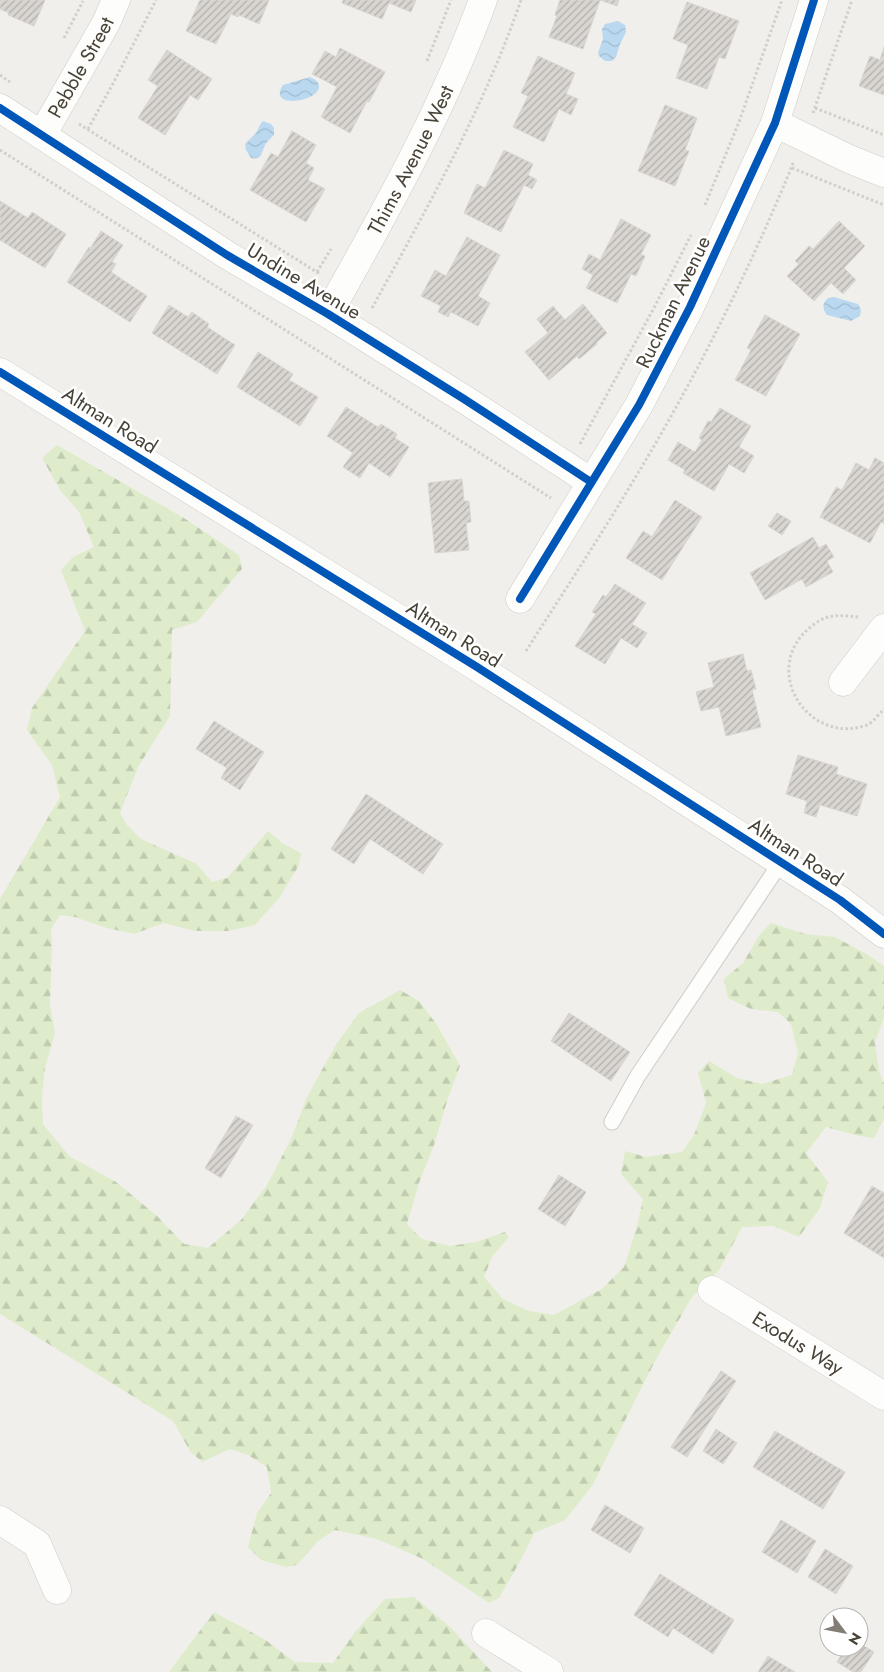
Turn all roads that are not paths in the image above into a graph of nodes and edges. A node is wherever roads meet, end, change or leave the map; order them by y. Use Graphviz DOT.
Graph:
graph roads {
  1 [pos="116,0"];
  2 [pos="483,0"];
  3 [pos="814,0"];
  4 [pos="0,108"];
  5 [pos="775,123"];
  6 [pos="42,135"];
  7 [pos="884,173"];
  8 [pos="328,314"];
  9 [pos="0,372"];
  10 [pos="591,482"];
  11 [pos="520,599"];
  12 [pos="884,628"];
  13 [pos="843,682"];
  14 [pos="781,862"];
  15 [pos="884,934"];
  16 [pos="612,1122"];
  17 [pos="712,1290"];
  18 [pos="884,1396"];
  19 [pos="0,1520"];
  20 [pos="57,1590"];
  21 [pos="486,1633"];
  22 [pos="549,1672"];
  1 -- 6 [label="street, Pebble Street"];
  2 -- 8 [label="street, Thims Avenue West"];
  3 -- 5 [label="street, Ruckman Avenue"];
  4 -- 6 [label="street, Undine Avenue"];
  5 -- 7 [label="street"];
  5 -- 10 [label="street, Ruckman Avenue"];
  6 -- 8 [label="street, Undine Avenue"];
  8 -- 10 [label="street, Undine Avenue"];
  9 -- 14 [label="street, Altman Road"];
  10 -- 11 [label="street, Ruckman Avenue"];
  12 -- 13 [label="street"];
  14 -- 15 [label="street, Altman Road"];
  14 -- 16 [label="lane"];
  17 -- 18 [label="street, Exodus Way"];
  19 -- 20 [label="street"];
  21 -- 22 [label="street"];
}
